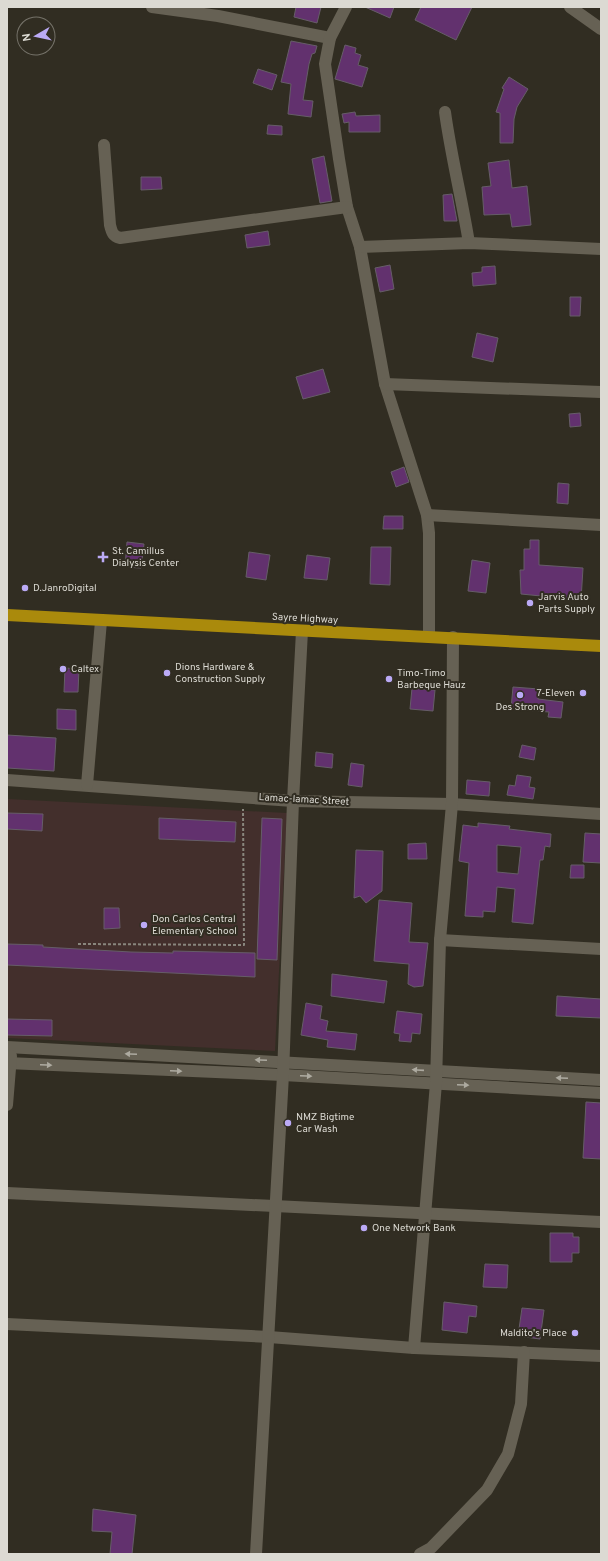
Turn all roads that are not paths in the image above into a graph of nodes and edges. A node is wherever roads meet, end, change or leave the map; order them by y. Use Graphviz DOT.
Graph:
graph roads {
  1 [pos="152,7"];
  2 [pos="346,7"];
  3 [pos="570,7"];
  4 [pos="601,29"];
  5 [pos="330,38"];
  6 [pos="445,112"];
  7 [pos="104,145"];
  8 [pos="347,207"];
  9 [pos="469,243"];
  10 [pos="360,247"];
  11 [pos="601,250"];
  12 [pos="384,384"];
  13 [pos="601,392"];
  14 [pos="427,515"];
  15 [pos="601,525"];
  16 [pos="7,615"];
  17 [pos="101,621"];
  18 [pos="302,631"];
  19 [pos="429,636"];
  20 [pos="453,637"];
  21 [pos="601,646"];
  22 [pos="7,780"];
  23 [pos="87,785"];
  24 [pos="293,801"];
  25 [pos="452,804"];
  26 [pos="601,814"];
  27 [pos="440,940"];
  28 [pos="601,949"];
  29 [pos="9,1047"];
  30 [pos="284,1061"];
  31 [pos="9,1063"];
  32 [pos="283,1075"];
  33 [pos="436,1077"];
  34 [pos="601,1080"];
  35 [pos="601,1093"];
  36 [pos="7,1105"];
  37 [pos="7,1193"];
  38 [pos="275,1206"];
  39 [pos="426,1213"];
  40 [pos="601,1222"];
  41 [pos="7,1324"];
  42 [pos="269,1336"];
  43 [pos="414,1348"];
  44 [pos="524,1352"];
  45 [pos="601,1356"];
  46 [pos="256,1554"];
  47 [pos="420,1554"];
  1 -- 5 [label="street"];
  2 -- 5 [label="street"];
  3 -- 4 [label="street"];
  5 -- 8 [label="street"];
  6 -- 9 [label="street"];
  7 -- 8 [label="street"];
  8 -- 10 [label="street"];
  9 -- 10 [label="street"];
  9 -- 11 [label="street"];
  10 -- 12 [label="street"];
  12 -- 13 [label="street"];
  12 -- 14 [label="street"];
  14 -- 15 [label="street"];
  14 -- 19 [label="street"];
  16 -- 17 [label="highway, Sayre Highway"];
  17 -- 18 [label="highway, Sayre Highway"];
  17 -- 23 [label="street"];
  18 -- 19 [label="highway, Sayre Highway"];
  18 -- 24 [label="street"];
  19 -- 20 [label="highway, Sayre Highway"];
  20 -- 21 [label="highway, Sayre Highway"];
  20 -- 25 [label="street"];
  22 -- 23 [label="street, Lamac-lamac Street"];
  23 -- 24 [label="street, Lamac-lamac Street"];
  24 -- 25 [label="street, Lamac-lamac Street"];
  24 -- 30 [label="street"];
  25 -- 26 [label="street, Lamac-lamac Street"];
  25 -- 27 [label="street"];
  27 -- 28 [label="street"];
  27 -- 33 [label="street"];
  30 -- 29 [label="street, one-way"];
  29 -- 31 [label="street"];
  30 -- 32 [label="street"];
  33 -- 30 [label="street, one-way"];
  31 -- 32 [label="street, one-way"];
  31 -- 36 [label="street"];
  32 -- 33 [label="street, one-way"];
  32 -- 38 [label="street"];
  34 -- 33 [label="street, one-way"];
  33 -- 35 [label="street, one-way"];
  33 -- 39 [label="street"];
  37 -- 38 [label="street"];
  38 -- 39 [label="street"];
  38 -- 42 [label="street"];
  39 -- 40 [label="street"];
  39 -- 43 [label="street"];
  41 -- 42 [label="street"];
  42 -- 43 [label="street"];
  42 -- 46 [label="street"];
  43 -- 44 [label="street"];
  44 -- 45 [label="street"];
  44 -- 47 [label="street"];
}
